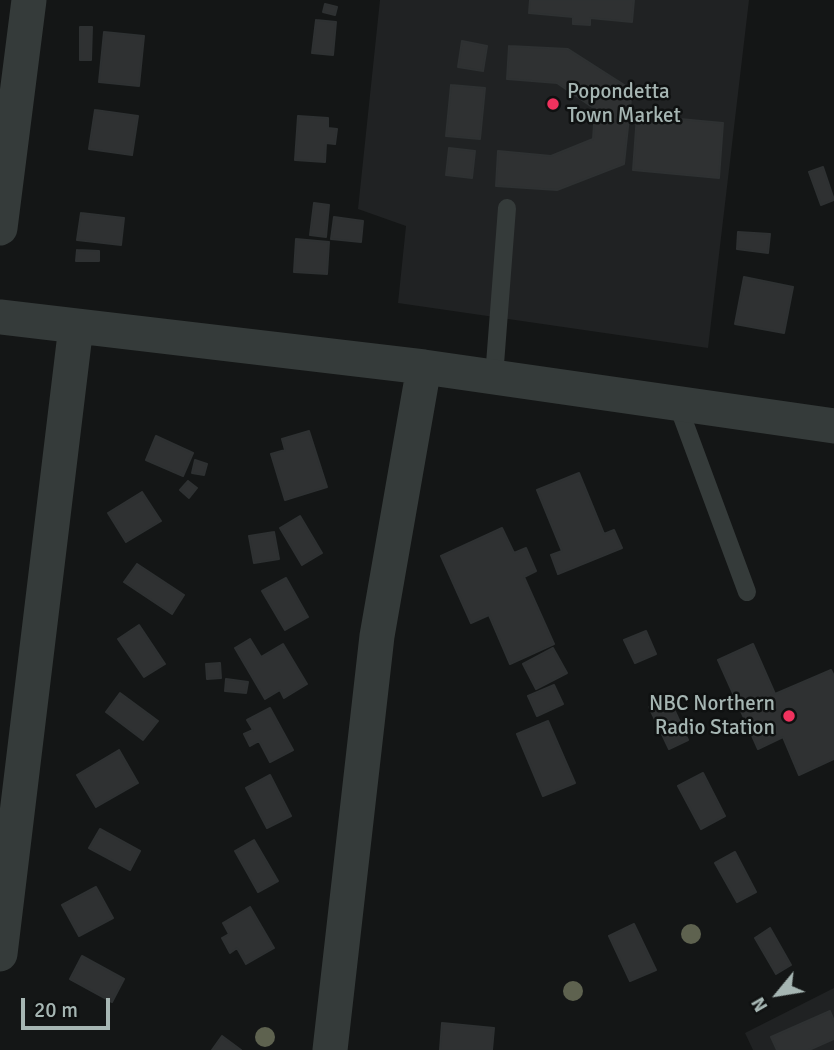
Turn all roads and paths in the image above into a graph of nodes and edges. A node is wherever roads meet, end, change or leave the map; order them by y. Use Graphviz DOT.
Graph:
graph roads {
  1 [pos="29,0"];
  2 [pos="506,208"];
  3 [pos="0,228"];
  4 [pos="0,317"];
  5 [pos="76,326"];
  6 [pos="424,367"];
  7 [pos="494,377"];
  8 [pos="677,403"];
  9 [pos="834,426"];
  10 [pos="747,592"];
  11 [pos="0,954"];
  12 [pos="330,1050"];
  1 -- 3 [label="street"];
  2 -- 7 [label="lane"];
  4 -- 5 [label="street"];
  5 -- 6 [label="street"];
  5 -- 11 [label="street"];
  6 -- 7 [label="street"];
  6 -- 12 [label="street"];
  7 -- 8 [label="street"];
  8 -- 9 [label="street"];
  8 -- 10 [label="lane"];
}
